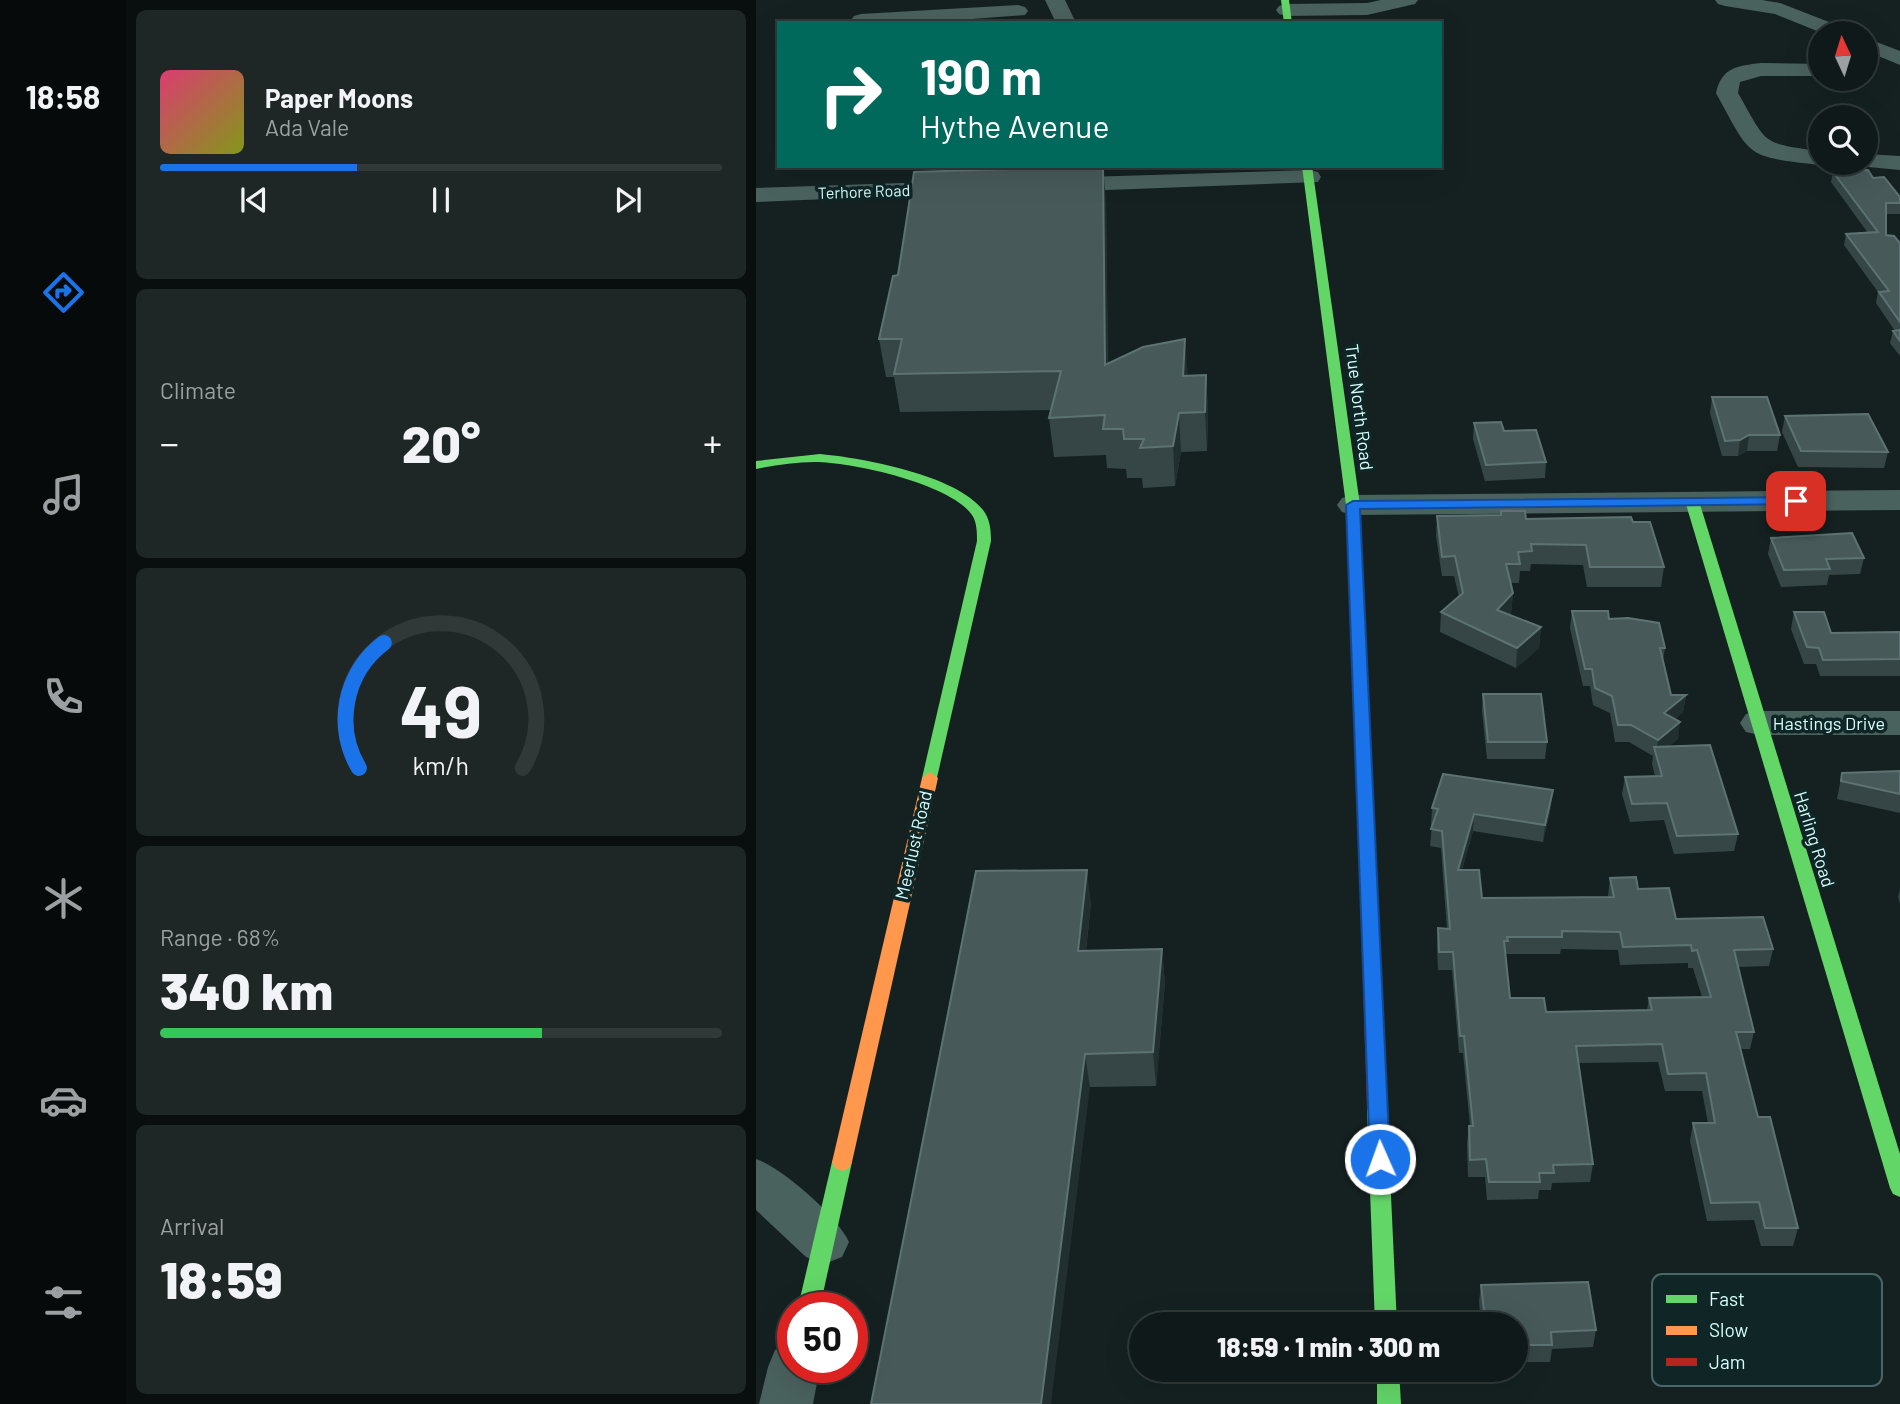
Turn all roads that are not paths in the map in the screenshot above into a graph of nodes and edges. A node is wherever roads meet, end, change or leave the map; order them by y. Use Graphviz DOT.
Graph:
graph roads {
  1 [pos="890,0"];
  2 [pos="1055,0"];
  3 [pos="1408,0"];
  4 [pos="1725,0"];
  5 [pos="1018,11"];
  6 [pos="1286,11"];
  7 [pos="859,21"];
  8 [pos="1065,21"];
  9 [pos="1810,21"];
  10 [pos="1878,49"];
  11 [pos="1900,59"];
  12 [pos="1900,68"];
  13 [pos="1878,69"];
  14 [pos="1808,70"];
  15 [pos="1808,156"];
  16 [pos="1878,162"];
  17 [pos="1900,163"];
  18 [pos="1308,171"];
  19 [pos="1147,174"];
  20 [pos="1028,186"];
  21 [pos="986,187"];
  22 [pos="756,195"];
  23 [pos="756,465"];
  24 [pos="1900,500"];
  25 [pos="1692,501"];
  26 [pos="1353,505"];
  27 [pos="1759,723"];
  28 [pos="1900,723"];
  29 [pos="756,1178"];
  30 [pos="1900,1188"];
  31 [pos="824,1242"];
  32 [pos="812,1292"];
  33 [pos="1385,1312"];
  34 [pos="1388,1382"];
  35 [pos="791,1383"];
  36 [pos="786,1404"];
  37 [pos="1389,1404"];
  1 -- 7 [label="street"];
  2 -- 8 [label="street"];
  3 -- 6 [label="street"];
  4 -- 9 [label="street"];
  5 -- 7 [label="street"];
  10 -- 11 [label="street"];
  12 -- 13 [label="street"];
  14 -- 15 [label="street"];
  16 -- 17 [label="street"];
  18 -- 19 [label="street"];
  18 -- 26 [label="street, True North Road"];
  19 -- 20 [label="street"];
  21 -- 22 [label="street, Terhore Road"];
  23 -- 31 [label="street, Meerlust Road"];
  24 -- 25 [label="street"];
  25 -- 26 [label="street"];
  25 -- 27 [label="street, Harling Road"];
  26 -- 33 [label="street, True North Road"];
  27 -- 28 [label="street, Hastings Drive"];
  27 -- 30 [label="street, Harling Road"];
  29 -- 31 [label="street"];
  31 -- 32 [label="street, Meerlust Road"];
  34 -- 37 [label="street"];
  35 -- 36 [label="street"];
}
